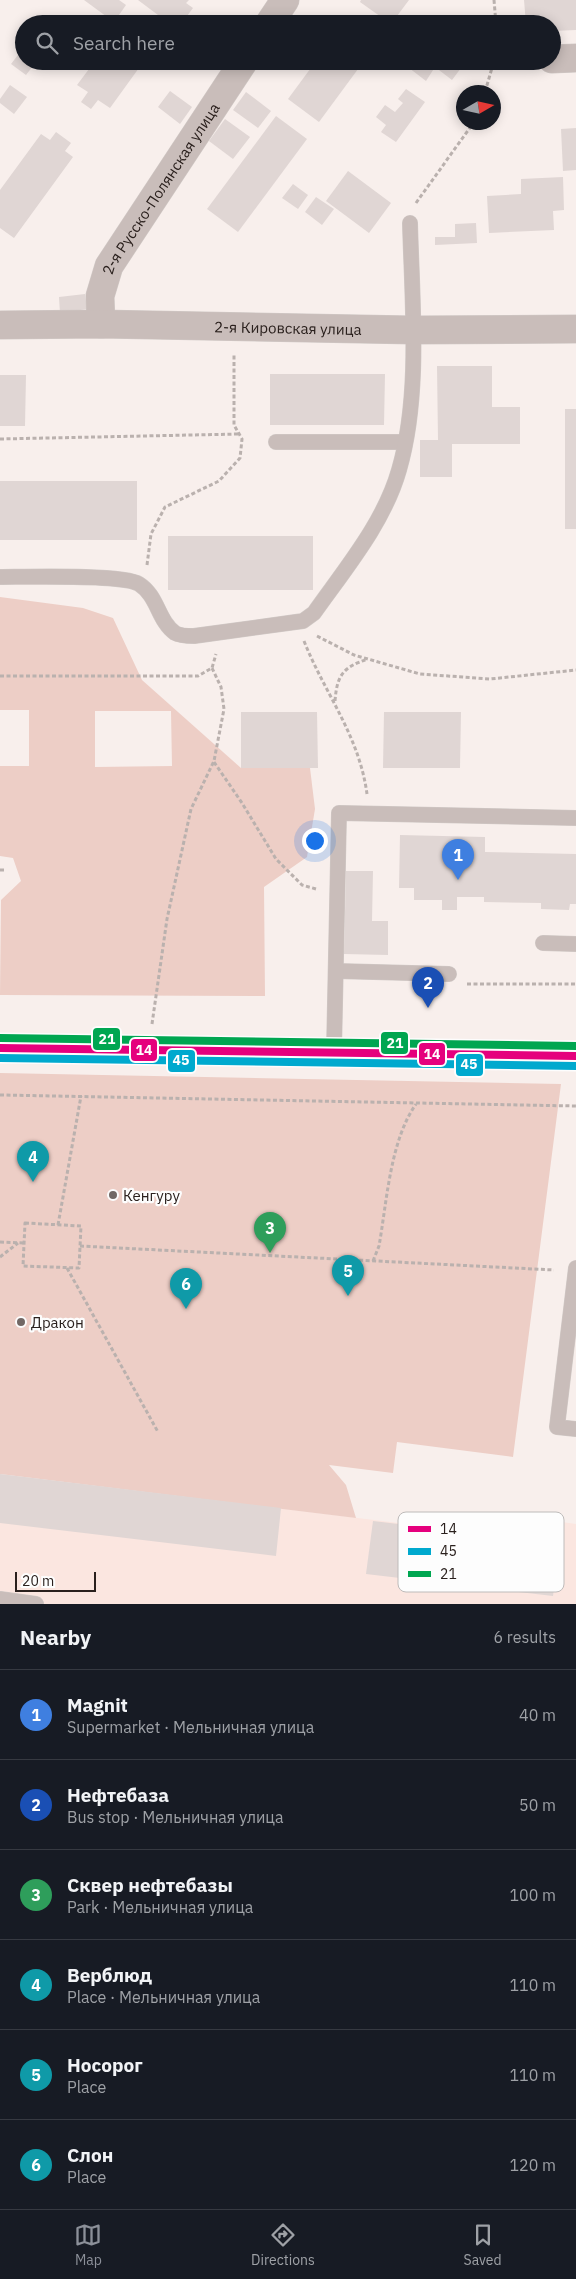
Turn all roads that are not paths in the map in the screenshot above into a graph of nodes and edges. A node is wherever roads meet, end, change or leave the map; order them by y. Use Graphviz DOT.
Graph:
graph roads {
  1 [pos="285,0"];
  2 [pos="275,15"];
  3 [pos="576,58"];
  4 [pos="561,59"];
  5 [pos="238,70"];
  6 [pos="410,223"];
  7 [pos="101,324"];
  8 [pos="0,325"];
  9 [pos="576,329"];
  10 [pos="413,330"];
  11 [pos="276,442"];
  12 [pos="404,442"];
  13 [pos="0,577"];
  14 [pos="576,818"];
  15 [pos="543,943"];
  16 [pos="576,944"];
  17 [pos="336,971"];
  18 [pos="454,979"];
  19 [pos="0,1048"];
  20 [pos="334,1051"];
  21 [pos="576,1056"];
  22 [pos="576,1269"];
  23 [pos="576,1429"];
  24 [pos="0,1599"];
  25 [pos="36,1604"];
  1 -- 2 [label="street"];
  3 -- 4 [label="street"];
  5 -- 7 [label="street, 2-я Русско-Полянская улица"];
  6 -- 10 [label="lane"];
  7 -- 8 [label="street, 2-я Кировская улица"];
  7 -- 10 [label="street, 2-я Кировская улица"];
  9 -- 10 [label="street, 2-я Кировская улица"];
  10 -- 12 [label="lane"];
  11 -- 12 [label="lane"];
  12 -- 13 [label="lane"];
  14 -- 17 [label="lane"];
  15 -- 16 [label="lane"];
  17 -- 18 [label="lane"];
  17 -- 20 [label="lane"];
  19 -- 20 [label="main road"];
  20 -- 21 [label="main road"];
  22 -- 23 [label="lane"];
  24 -- 25 [label="lane"];
}
